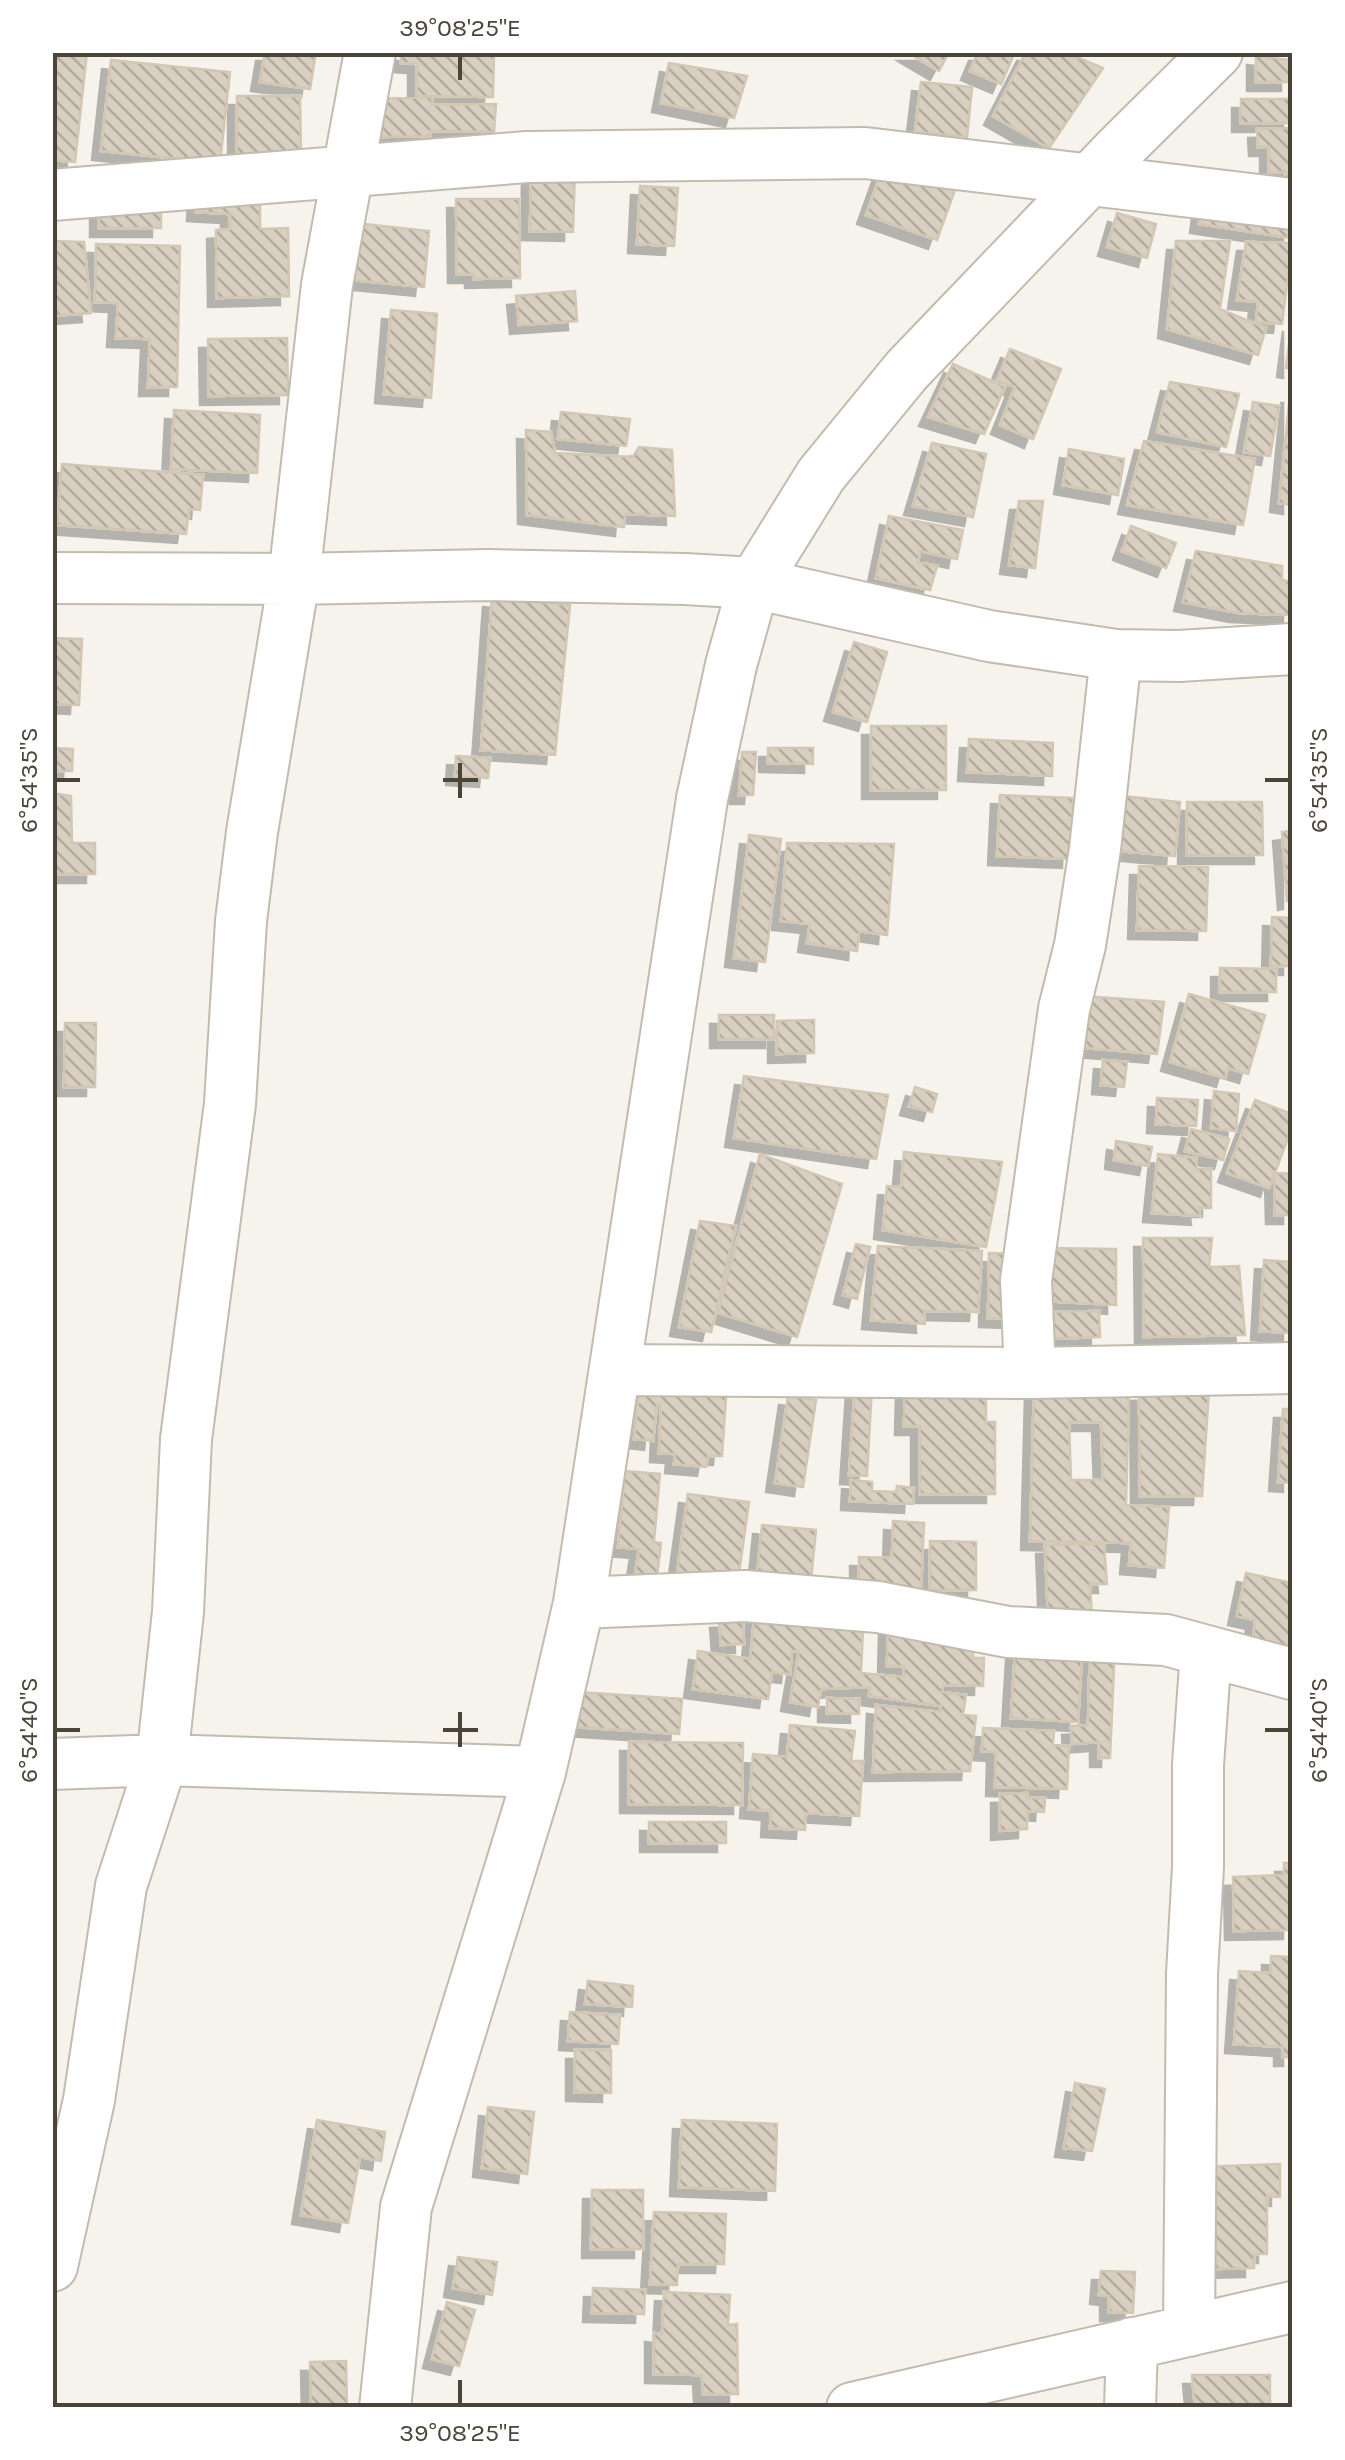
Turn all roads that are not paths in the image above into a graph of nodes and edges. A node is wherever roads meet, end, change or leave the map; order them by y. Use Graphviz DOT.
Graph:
graph roads {
  1 [pos="370,52"];
  2 [pos="1218,52"];
  3 [pos="347,172"];
  4 [pos="1091,181"];
  5 [pos="52,195"];
  6 [pos="1292,204"];
  7 [pos="52,578"];
  8 [pos="294,579"];
  9 [pos="754,584"];
  10 [pos="1292,650"];
  11 [pos="1116,654"];
  12 [pos="1292,1368"];
  13 [pos="616,1370"];
  14 [pos="1030,1373"];
  15 [pos="579,1603"];
  16 [pos="1206,1651"];
  17 [pos="1292,1674"];
  18 [pos="162,1760"];
  19 [pos="52,1764"];
  20 [pos="540,1772"];
  21 [pos="52,2266"];
  22 [pos="1292,2307"];
  23 [pos="1189,2331"];
  24 [pos="1132,2343"];
  25 [pos="385,2408"];
  26 [pos="852,2408"];
  27 [pos="1130,2408"];
  1 -- 3 [label="street"];
  2 -- 4 [label="street"];
  3 -- 4 [label="street"];
  3 -- 5 [label="street"];
  3 -- 8 [label="street"];
  4 -- 6 [label="street"];
  4 -- 9 [label="street"];
  7 -- 8 [label="street"];
  8 -- 9 [label="street"];
  8 -- 18 [label="street"];
  9 -- 11 [label="street"];
  9 -- 13 [label="street"];
  10 -- 11 [label="street"];
  11 -- 14 [label="street"];
  12 -- 14 [label="street"];
  13 -- 14 [label="street"];
  13 -- 15 [label="street"];
  15 -- 16 [label="street"];
  15 -- 20 [label="street"];
  16 -- 17 [label="street"];
  16 -- 23 [label="street"];
  18 -- 19 [label="street"];
  18 -- 20 [label="street"];
  18 -- 21 [label="street"];
  20 -- 25 [label="street"];
  22 -- 23 [label="street"];
  23 -- 24 [label="street"];
  24 -- 26 [label="street"];
  24 -- 27 [label="street"];
}
